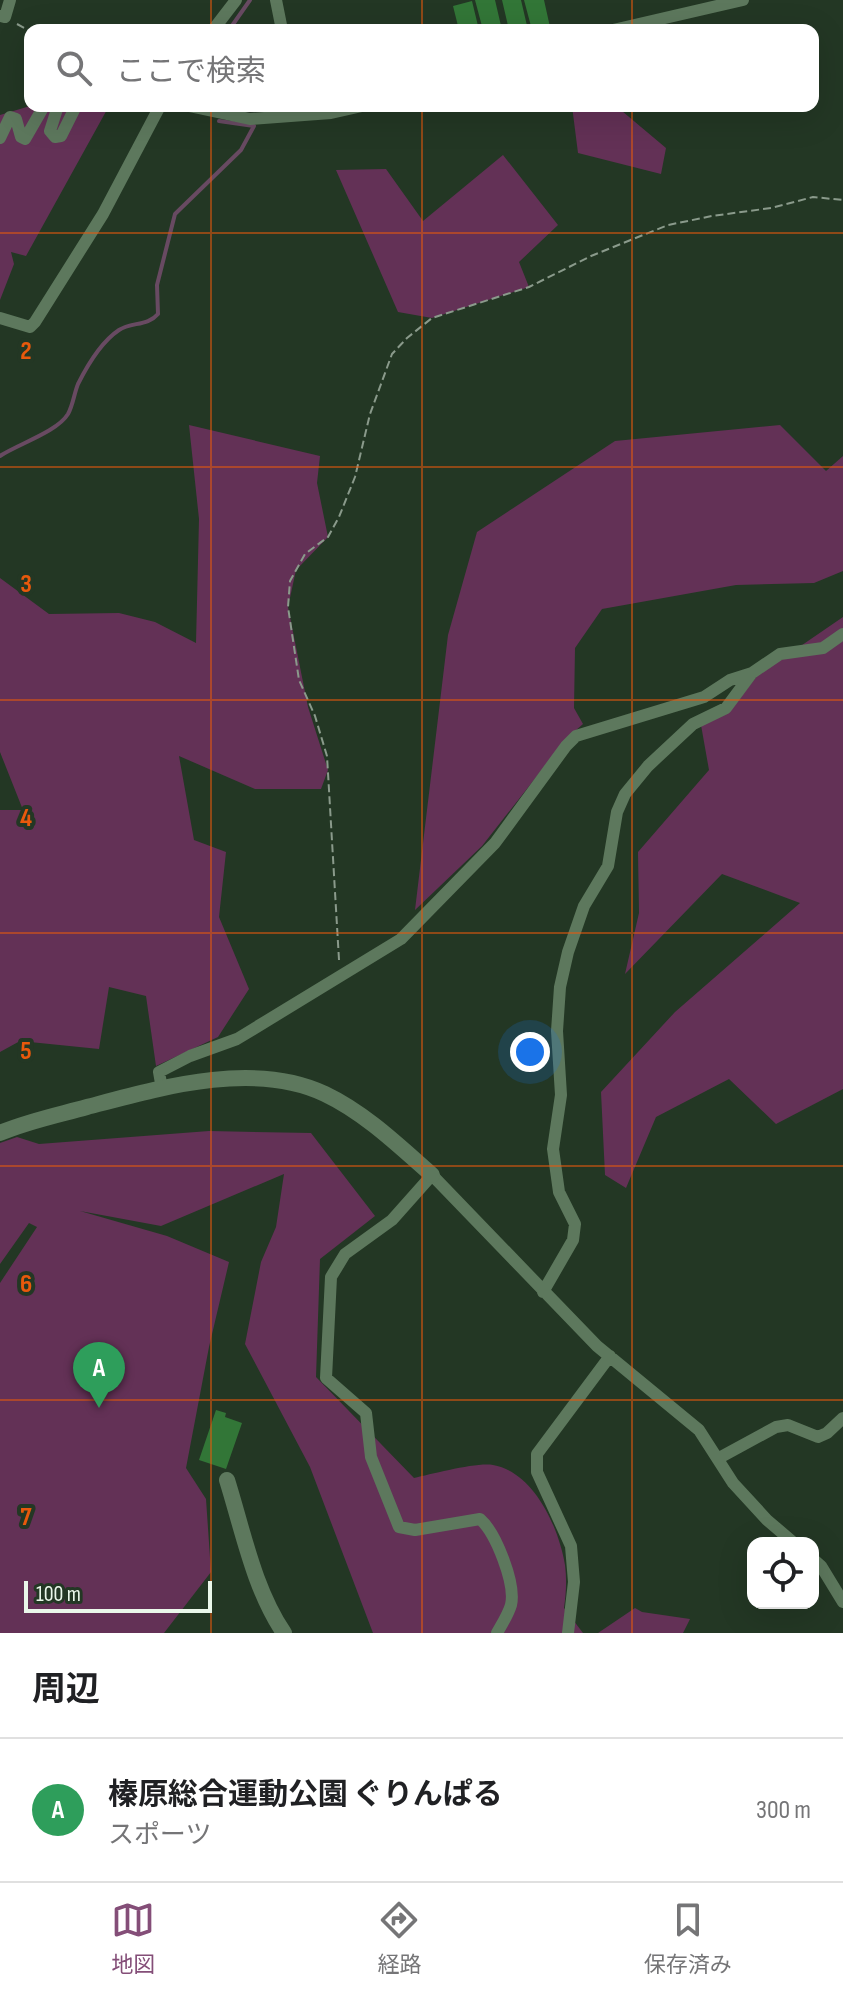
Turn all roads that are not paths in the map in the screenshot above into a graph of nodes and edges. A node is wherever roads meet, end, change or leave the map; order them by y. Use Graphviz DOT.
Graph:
graph roads {
  1 [pos="10,0"];
  2 [pos="236,0"];
  3 [pos="276,0"];
  4 [pos="743,0"];
  5 [pos="3,16"];
  6 [pos="218,24"];
  7 [pos="281,24"];
  8 [pos="639,24"];
  9 [pos="41,112"];
  10 [pos="56,112"];
  11 [pos="73,112"];
  12 [pos="157,112"];
  13 [pos="217,112"];
  14 [pos="295,112"];
  15 [pos="335,112"];
  16 [pos="0,138"];
  17 [pos="0,318"];
  18 [pos="843,634"];
  19 [pos="752,673"];
  20 [pos="162,1089"];
  21 [pos="0,1133"];
  22 [pos="432,1175"];
  23 [pos="543,1292"];
  24 [pos="610,1356"];
  25 [pos="843,1418"];
  26 [pos="719,1458"];
  27 [pos="227,1480"];
  28 [pos="787,1537"];
  29 [pos="819,1564"];
  30 [pos="843,1602"];
  31 [pos="284,1633"];
  32 [pos="497,1633"];
  33 [pos="568,1633"];
  1 -- 5 [label="street"];
  2 -- 6 [label="street"];
  3 -- 7 [label="street"];
  4 -- 8 [label="street"];
  9 -- 16 [label="street"];
  10 -- 11 [label="street"];
  12 -- 17 [label="street"];
  13 -- 14 [label="street"];
  14 -- 15 [label="street"];
  18 -- 19 [label="street"];
  19 -- 20 [label="street"];
  19 -- 23 [label="street"];
  20 -- 21 [label="street"];
  20 -- 22 [label="street"];
  22 -- 23 [label="street"];
  22 -- 32 [label="street"];
  23 -- 24 [label="street"];
  24 -- 26 [label="street"];
  24 -- 33 [label="street"];
  25 -- 26 [label="street"];
  26 -- 28 [label="street"];
  27 -- 31 [label="street"];
  29 -- 30 [label="street"];
}
